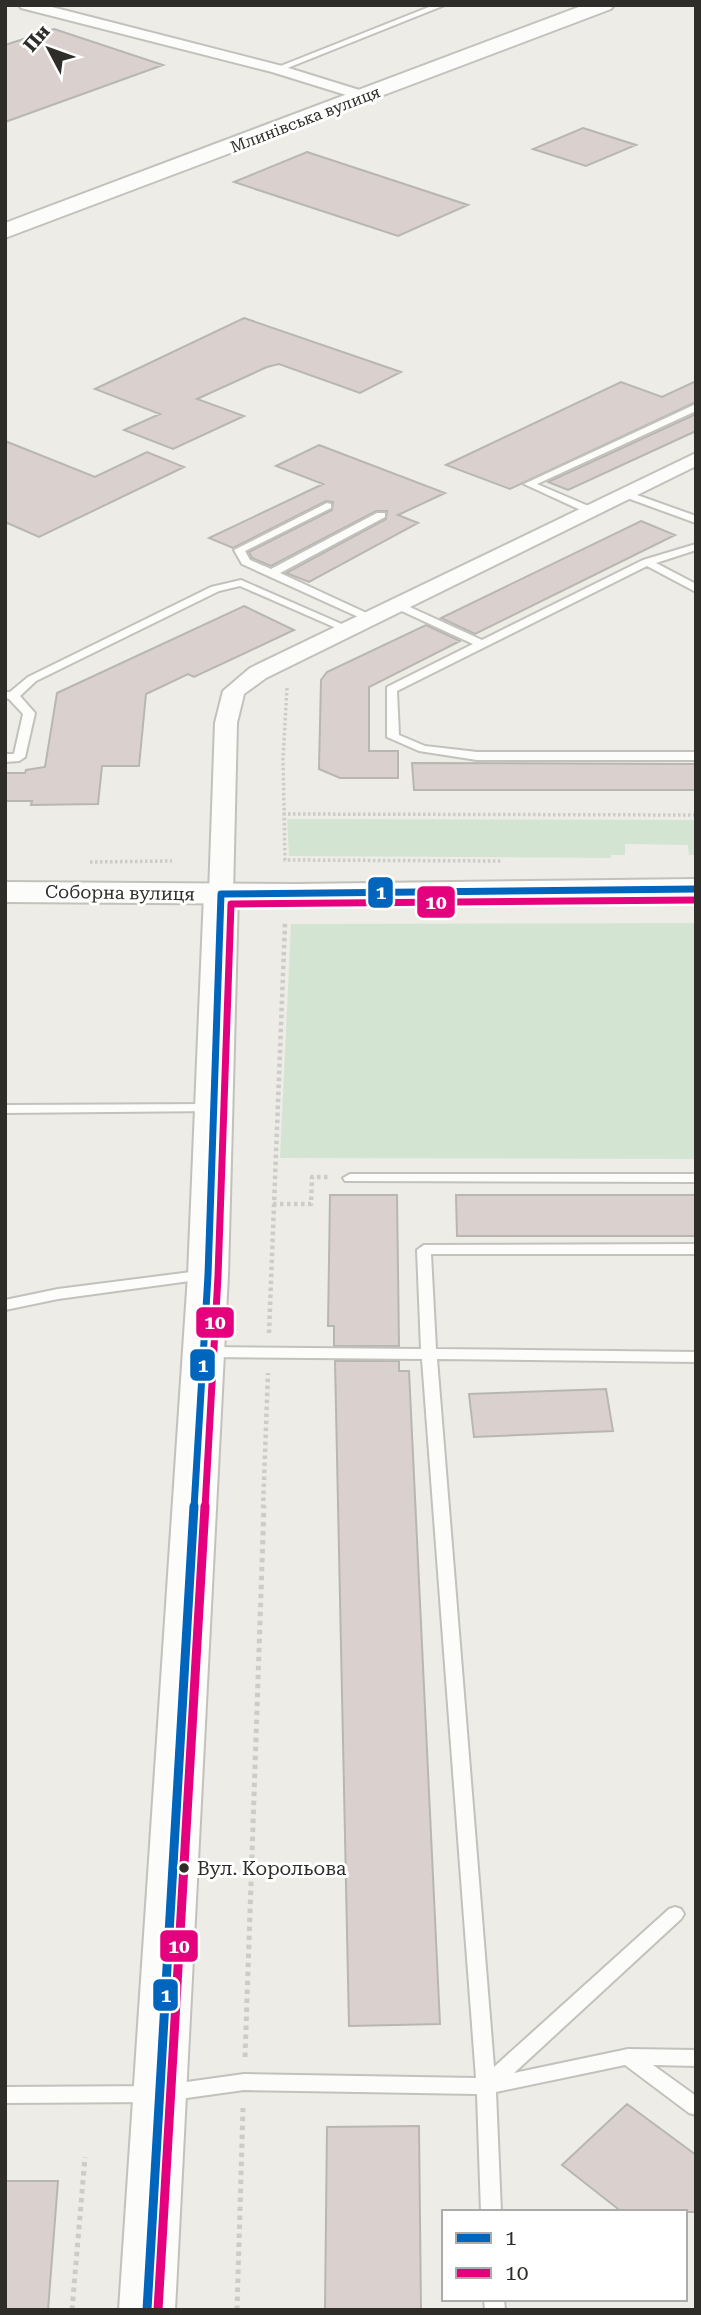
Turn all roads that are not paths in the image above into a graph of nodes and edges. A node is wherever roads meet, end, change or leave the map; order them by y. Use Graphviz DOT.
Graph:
graph roads {
  1 [pos="26,5"];
  2 [pos="441,5"];
  3 [pos="604,5"];
  4 [pos="48,8"];
  5 [pos="277,69"];
  6 [pos="364,96"];
  7 [pos="5,232"];
  8 [pos="696,407"];
  9 [pos="696,459"];
  10 [pos="623,494"];
  11 [pos="327,506"];
  12 [pos="589,510"];
  13 [pos="381,515"];
  14 [pos="696,520"];
  15 [pos="696,547"];
  16 [pos="647,562"];
  17 [pos="270,574"];
  18 [pos="696,589"];
  19 [pos="397,605"];
  20 [pos="369,618"];
  21 [pos="347,629"];
  22 [pos="482,644"];
  23 [pos="9,695"];
  24 [pos="696,756"];
  25 [pos="5,758"];
  26 [pos="696,889"];
  27 [pos="5,892"];
  28 [pos="221,894"];
  29 [pos="212,1108"];
  30 [pos="5,1109"];
  31 [pos="350,1178"];
  32 [pos="696,1178"];
  33 [pos="696,1249"];
  34 [pos="208,1275"];
  35 [pos="5,1305"];
  36 [pos="202,1352"];
  37 [pos="429,1354"];
  38 [pos="696,1357"];
  39 [pos="675,1914"];
  40 [pos="628,2057"];
  41 [pos="696,2058"];
  42 [pos="486,2086"];
  43 [pos="158,2094"];
  44 [pos="5,2095"];
  45 [pos="696,2107"];
  46 [pos="491,2210"];
  47 [pos="147,2310"];
  1 -- 4 [label="street"];
  2 -- 5 [label="lane"];
  3 -- 6 [label="main road, Млинівська вулиця"];
  4 -- 5 [label="street"];
  5 -- 6 [label="street"];
  6 -- 7 [label="main road, Млинівська вулиця"];
  8 -- 12 [label="lane"];
  9 -- 10 [label="street"];
  10 -- 12 [label="street"];
  10 -- 14 [label="lane"];
  11 -- 17 [label="lane"];
  12 -- 19 [label="street"];
  13 -- 17 [label="lane"];
  15 -- 16 [label="lane"];
  16 -- 18 [label="lane"];
  16 -- 22 [label="lane"];
  17 -- 20 [label="lane"];
  19 -- 20 [label="street"];
  19 -- 22 [label="lane"];
  20 -- 21 [label="street"];
  21 -- 23 [label="lane"];
  21 -- 28 [label="street"];
  22 -- 24 [label="lane"];
  23 -- 25 [label="lane"];
  26 -- 28 [label="main road, Соборна вулиця"];
  27 -- 28 [label="main road, Соборна вулиця"];
  28 -- 29 [label="main road"];
  29 -- 30 [label="lane"];
  29 -- 34 [label="main road"];
  31 -- 32 [label="lane"];
  33 -- 37 [label="lane"];
  34 -- 35 [label="lane"];
  34 -- 36 [label="main road"];
  36 -- 37 [label="lane"];
  36 -- 43 [label="main road"];
  37 -- 38 [label="lane"];
  37 -- 42 [label="lane"];
  39 -- 42 [label="lane"];
  40 -- 41 [label="lane"];
  40 -- 42 [label="lane"];
  40 -- 45 [label="lane"];
  42 -- 43 [label="lane"];
  42 -- 46 [label="lane"];
  43 -- 44 [label="lane"];
  43 -- 47 [label="main road"];
}
